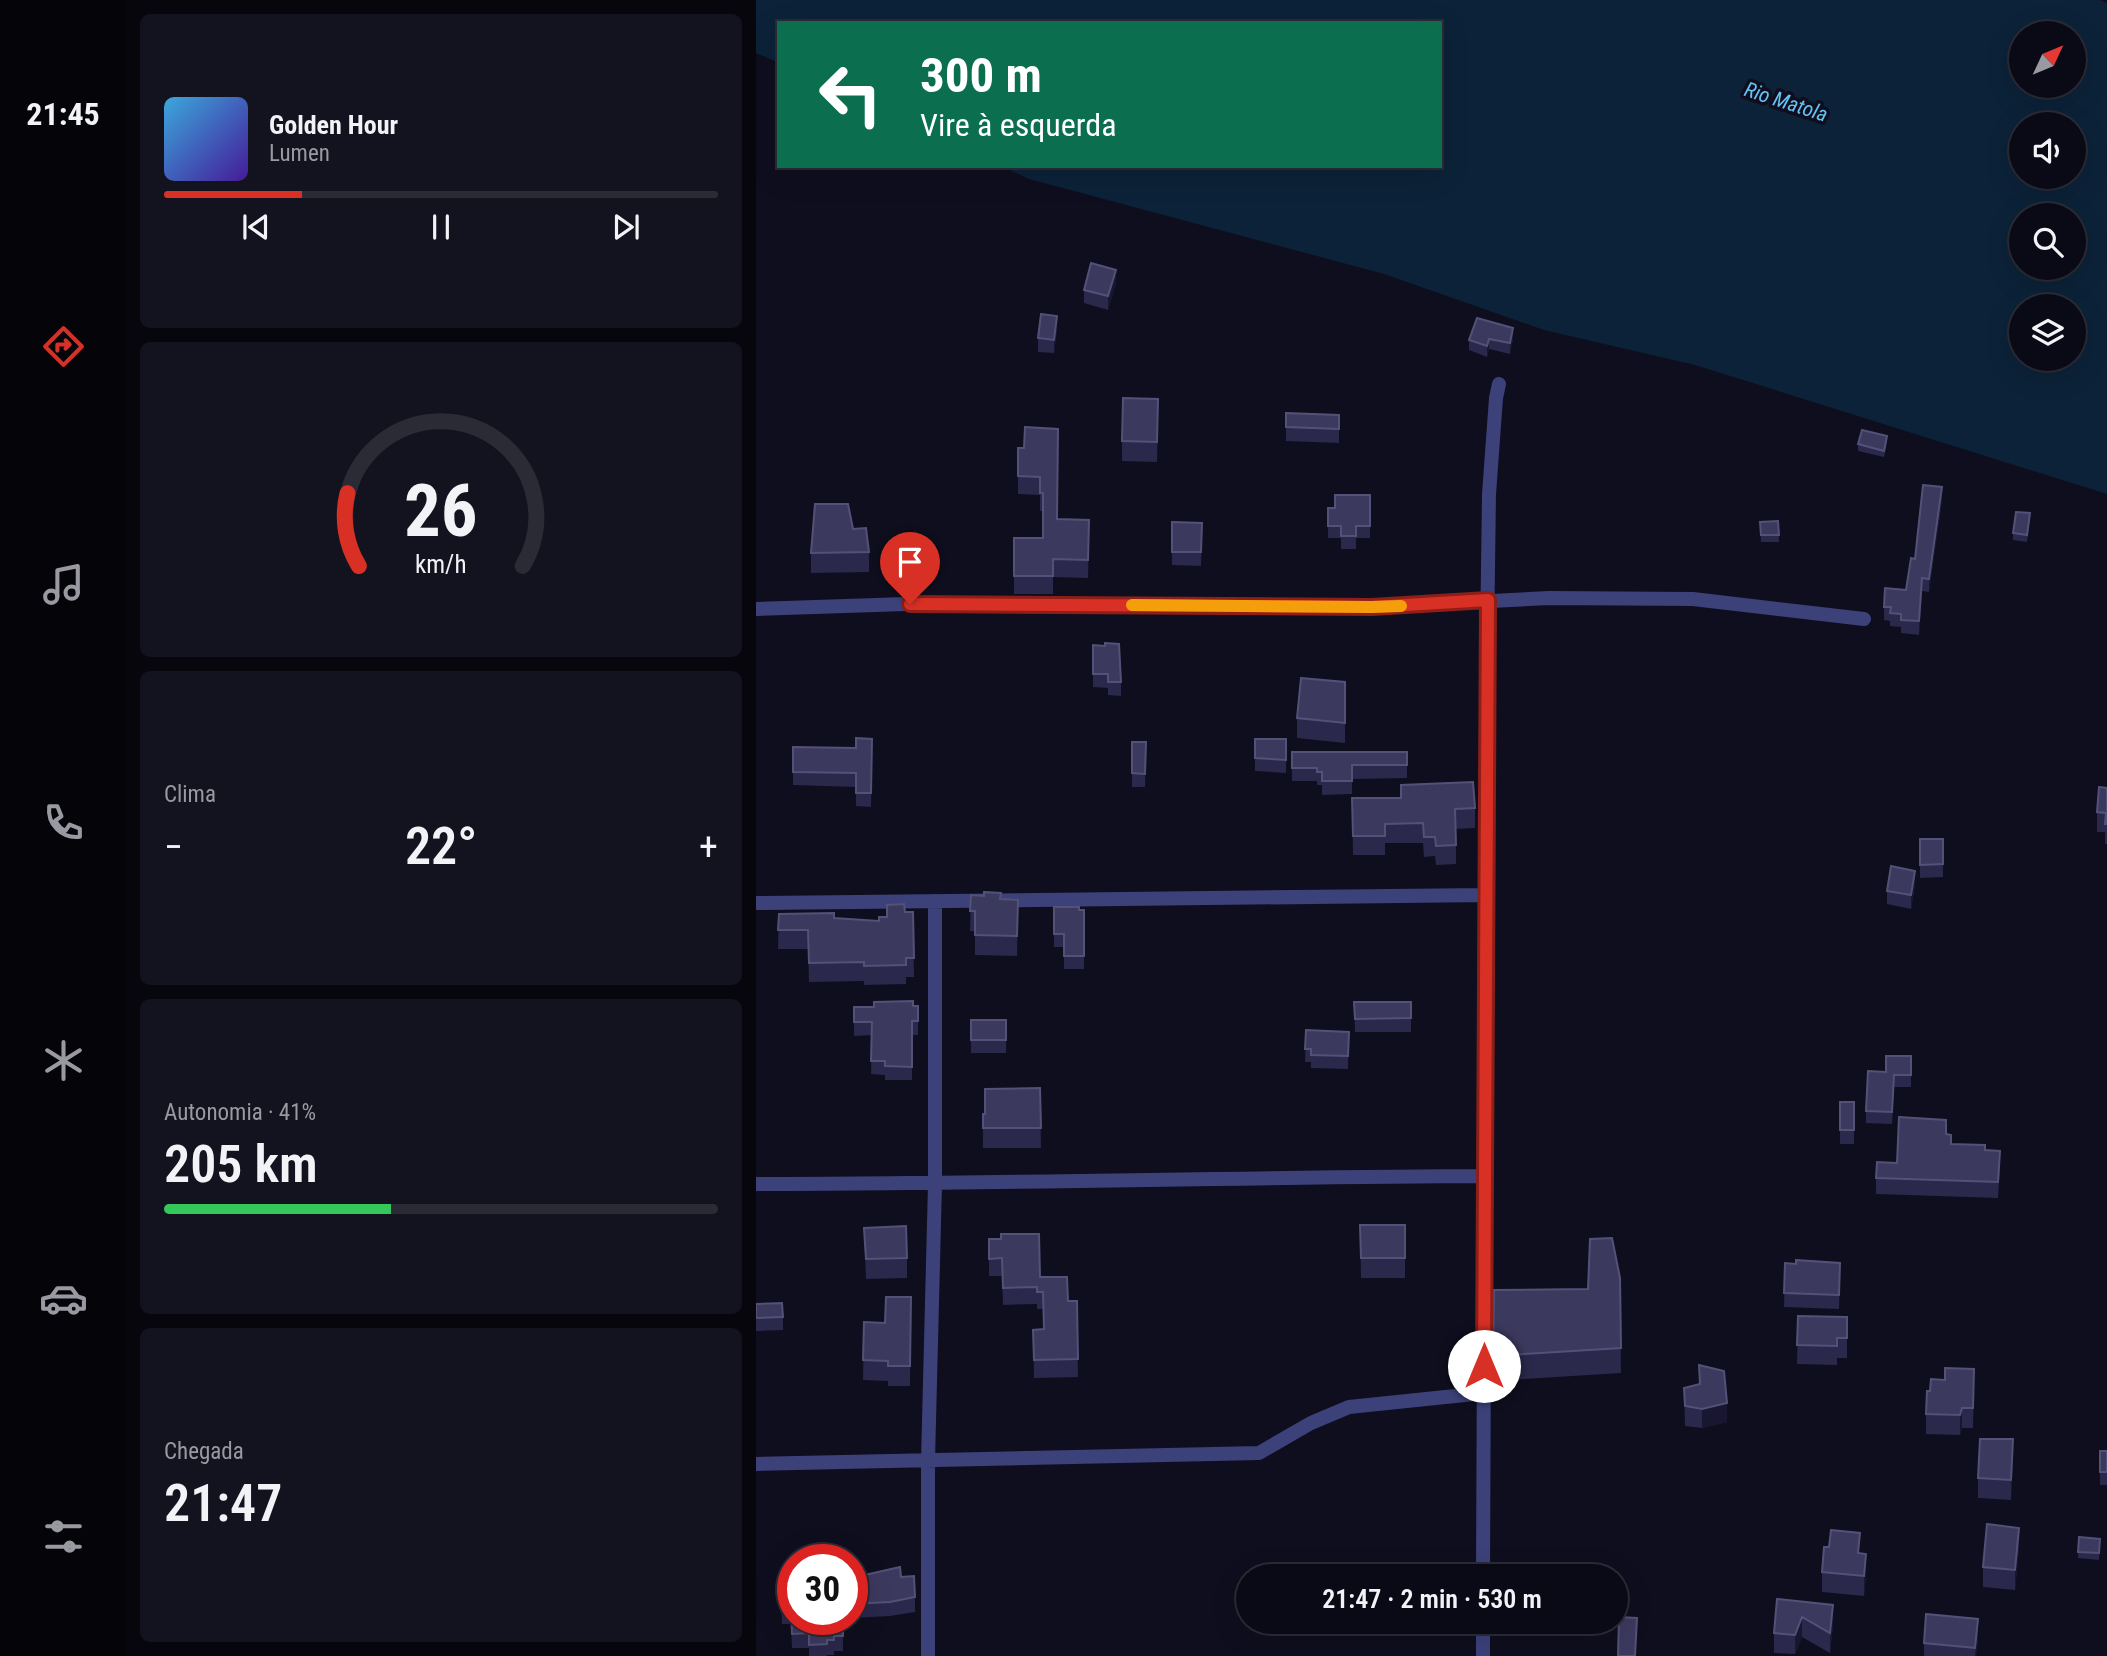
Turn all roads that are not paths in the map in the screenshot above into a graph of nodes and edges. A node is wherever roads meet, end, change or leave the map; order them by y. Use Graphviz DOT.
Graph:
graph roads {
  1 [pos="1499,384"];
  2 [pos="1488,600"];
  3 [pos="756,608"];
  4 [pos="1864,619"];
  5 [pos="1487,895"];
  6 [pos="935,901"];
  7 [pos="756,903"];
  8 [pos="1485,1176"];
  9 [pos="756,1184"];
  10 [pos="935,1184"];
  11 [pos="1484,1393"];
  12 [pos="928,1461"];
  13 [pos="756,1464"];
  14 [pos="1483,1564"];
  15 [pos="1483,1634"];
  16 [pos="928,1656"];
  17 [pos="1483,1656"];
  1 -- 2 [label="street"];
  2 -- 3 [label="street"];
  2 -- 4 [label="street"];
  2 -- 5 [label="street"];
  5 -- 6 [label="street"];
  5 -- 8 [label="street"];
  6 -- 7 [label="street"];
  6 -- 10 [label="street"];
  8 -- 10 [label="street"];
  8 -- 11 [label="street"];
  9 -- 10 [label="street"];
  10 -- 12 [label="street"];
  11 -- 12 [label="street"];
  11 -- 14 [label="street"];
  12 -- 13 [label="street"];
  12 -- 16 [label="street"];
  15 -- 17 [label="street"];
}
